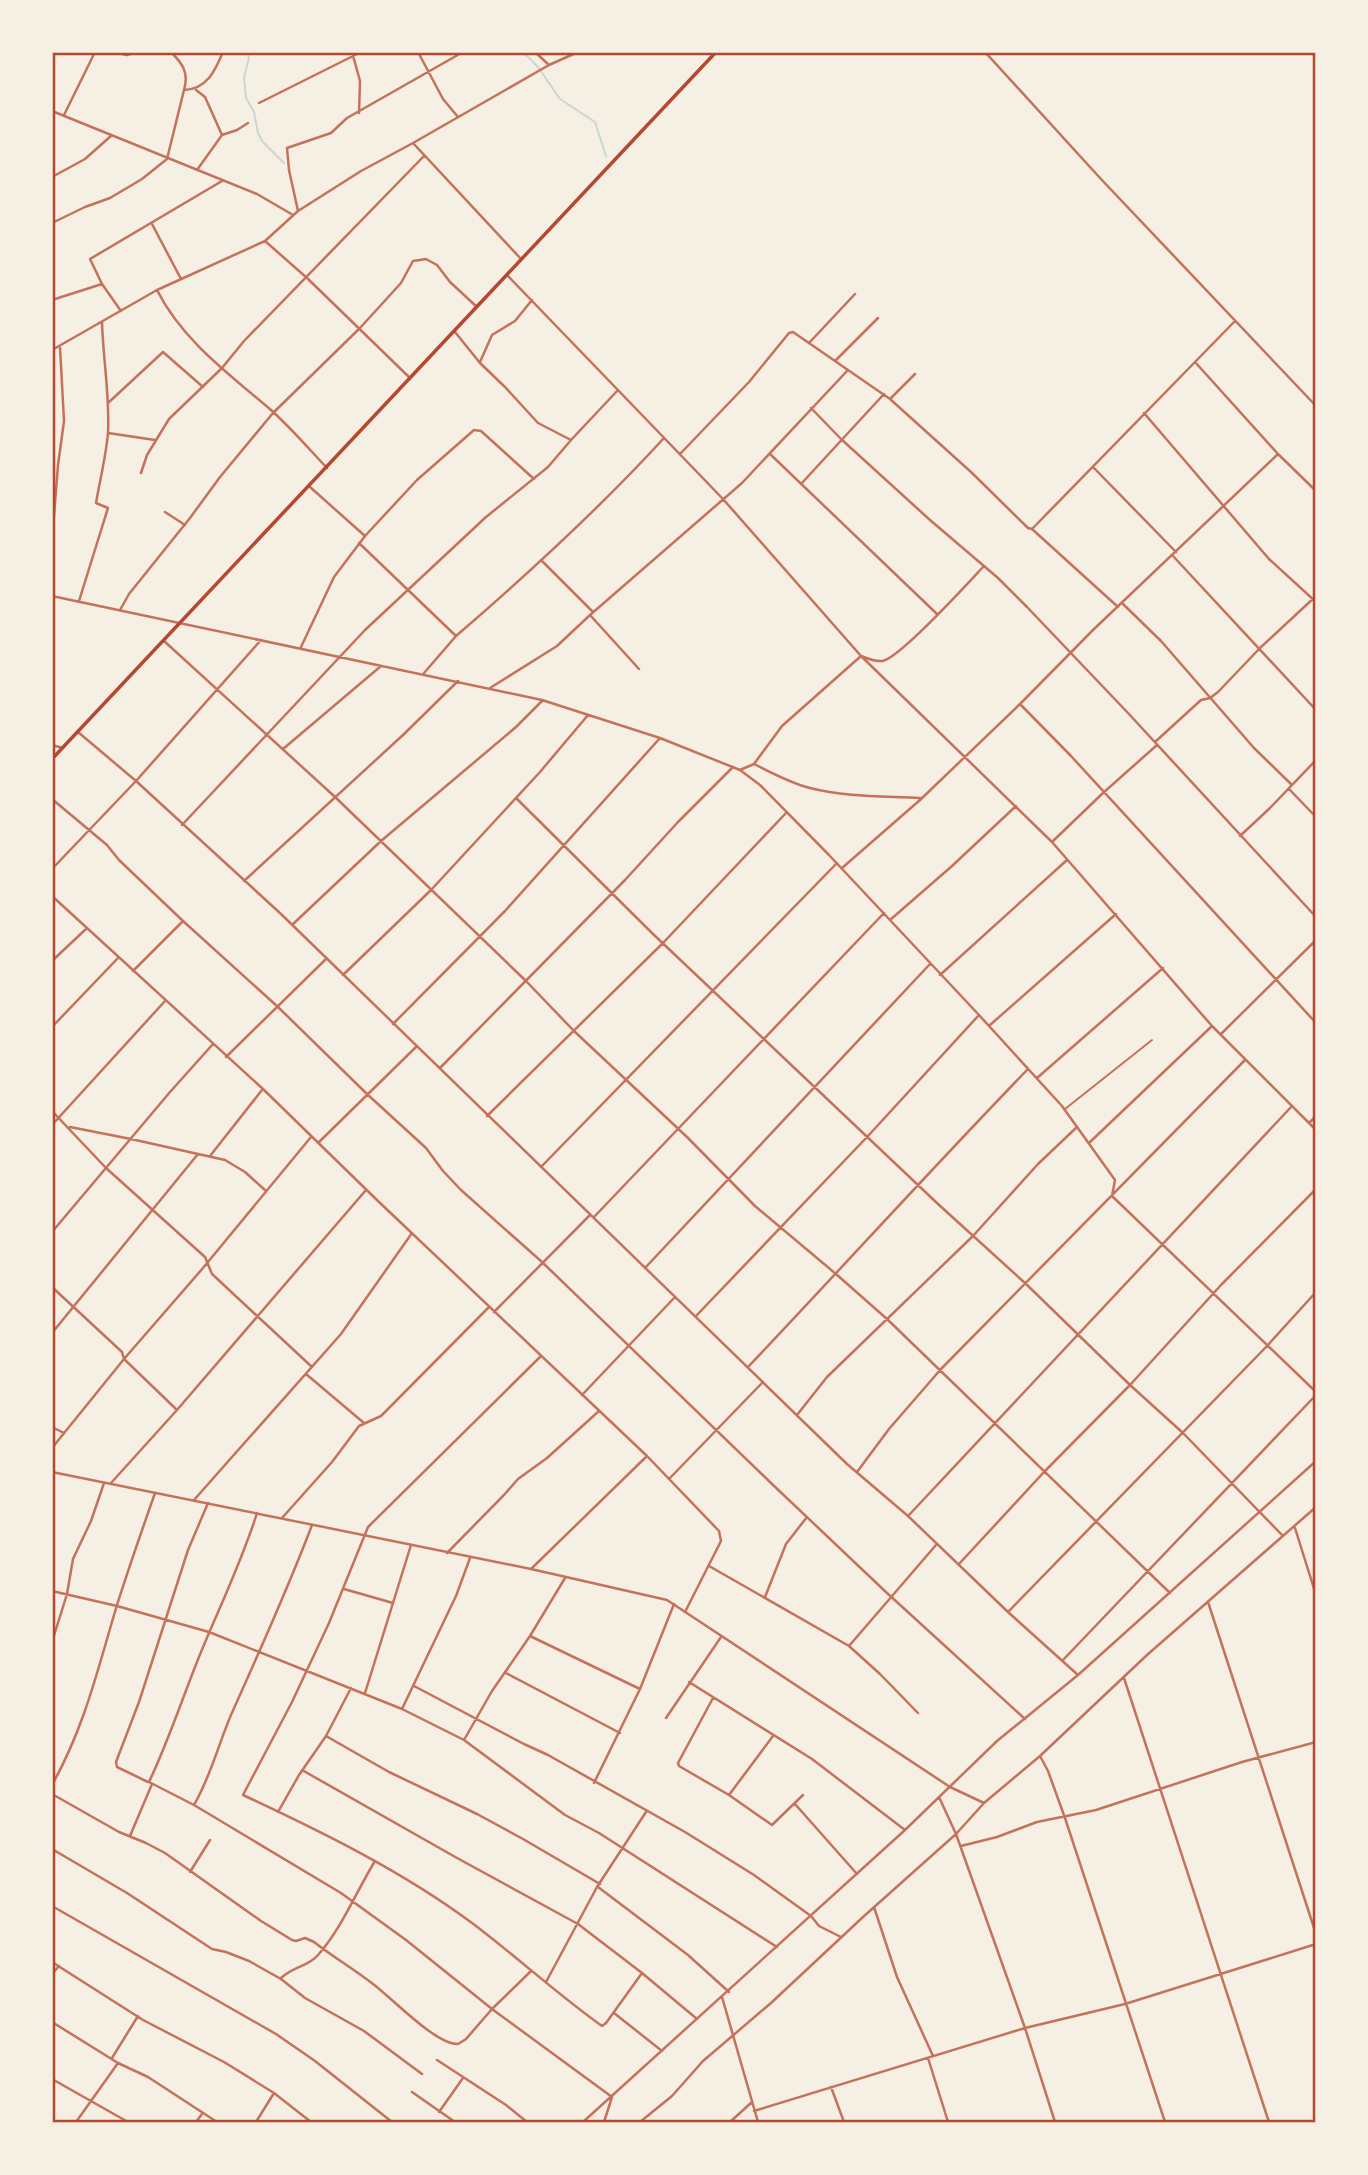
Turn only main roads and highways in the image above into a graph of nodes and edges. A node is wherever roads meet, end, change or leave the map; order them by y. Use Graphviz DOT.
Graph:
graph roads {
  1 [pos="716,52"];
  2 [pos="52,759"];
  1 -- 2 [label="main road"];
}
